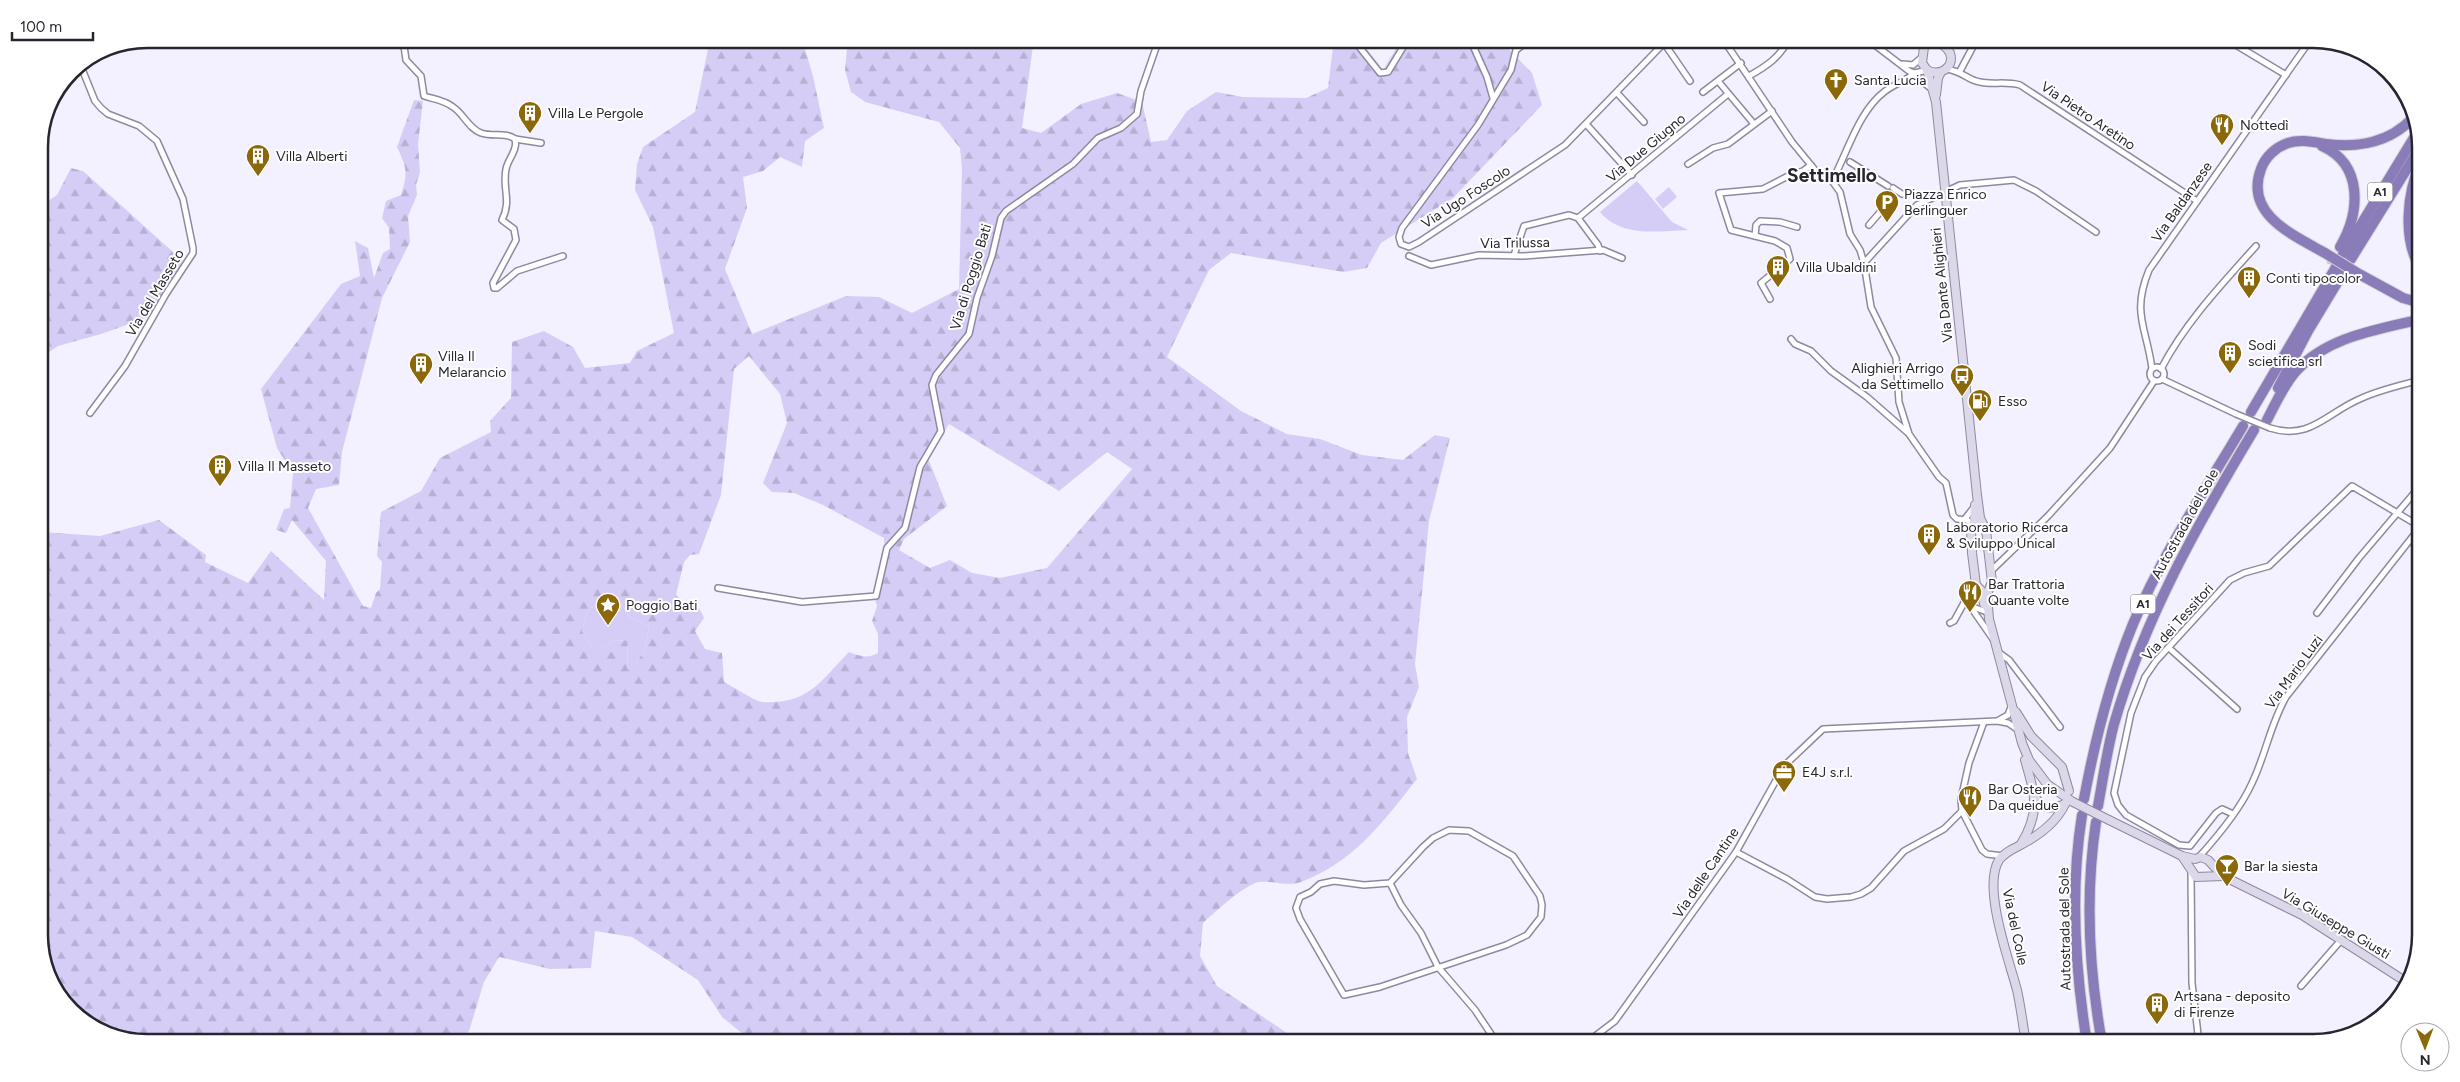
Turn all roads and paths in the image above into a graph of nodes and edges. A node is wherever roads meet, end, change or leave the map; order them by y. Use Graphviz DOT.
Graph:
graph roads {
  1 [pos="404,48"];
  2 [pos="1156,48"];
  3 [pos="1360,48"];
  4 [pos="1403,48"];
  5 [pos="1474,48"];
  6 [pos="1519,48"];
  7 [pos="1659,48"];
  8 [pos="1670,48"];
  9 [pos="1730,48"];
  10 [pos="1784,48"];
  11 [pos="1879,48"];
  12 [pos="1927,48"];
  13 [pos="1944,48"];
  14 [pos="1972,48"];
  15 [pos="2241,48"];
  16 [pos="2305,48"];
  17 [pos="1924,50"];
  18 [pos="1921,58"];
  19 [pos="1896,61"];
  20 [pos="1741,63"];
  21 [pos="1927,70"];
  22 [pos="83,71"];
  23 [pos="1944,71"];
  24 [pos="1960,71"];
  25 [pos="1911,73"];
  26 [pos="2286,75"];
  27 [pos="1749,76"];
  28 [pos="1690,81"];
  29 [pos="1718,81"];
  30 [pos="1932,89"];
  31 [pos="1702,92"];
  32 [pos="1617,93"];
  33 [pos="1728,94"];
  34 [pos="1494,98"];
  35 [pos="1936,102"];
  36 [pos="1772,111"];
  37 [pos="2409,121"];
  38 [pos="1644,122"];
  39 [pos="1586,124"];
  40 [pos="1754,124"];
  41 [pos="515,139"];
  42 [pos="2412,141"];
  43 [pos="541,143"];
  44 [pos="2314,143"];
  45 [pos="2412,159"];
  46 [pos="1846,161"];
  47 [pos="1688,164"];
  48 [pos="1811,165"];
  49 [pos="1632,175"];
  50 [pos="1832,181"];
  51 [pos="1945,191"];
  52 [pos="1902,194"];
  53 [pos="2412,195"];
  54 [pos="2197,201"];
  55 [pos="1890,203"];
  56 [pos="1578,218"];
  57 [pos="1869,225"];
  58 [pos="1797,227"];
  59 [pos="2096,232"];
  60 [pos="1755,236"];
  61 [pos="2256,246"];
  62 [pos="2412,247"];
  63 [pos="1600,251"];
  64 [pos="1514,255"];
  65 [pos="2344,255"];
  66 [pos="563,256"];
  67 [pos="1409,256"];
  68 [pos="1622,258"];
  69 [pos="1864,263"];
  70 [pos="1770,299"];
  71 [pos="2412,300"];
  72 [pos="2412,321"];
  73 [pos="1792,339"];
  74 [pos="2152,369"];
  75 [pos="2161,369"];
  76 [pos="2162,379"];
  77 [pos="2154,381"];
  78 [pos="2412,383"];
  79 [pos="2251,412"];
  80 [pos="90,413"];
  81 [pos="2266,422"];
  82 [pos="2243,426"];
  83 [pos="2256,432"];
  84 [pos="1909,434"];
  85 [pos="1977,496"];
  86 [pos="2412,496"];
  87 [pos="1975,506"];
  88 [pos="2398,512"];
  89 [pos="1964,520"];
  90 [pos="2412,521"];
  91 [pos="1973,525"];
  92 [pos="1985,528"];
  93 [pos="2412,537"];
  94 [pos="1989,556"];
  95 [pos="2002,559"];
  96 [pos="1991,571"];
  97 [pos="1975,575"];
  98 [pos="718,588"];
  99 [pos="1990,588"];
  100 [pos="1981,590"];
  101 [pos="1962,606"];
  102 [pos="1970,606"];
  103 [pos="2317,613"];
  104 [pos="1988,614"];
  105 [pos="1950,623"];
  106 [pos="1994,640"];
  107 [pos="2169,648"];
  108 [pos="1997,652"];
  109 [pos="2012,705"];
  110 [pos="2237,710"];
  111 [pos="1997,721"];
  112 [pos="1984,722"];
  113 [pos="2060,727"];
  114 [pos="2020,737"];
  115 [pos="2068,791"];
  116 [pos="2035,796"];
  117 [pos="2084,799"];
  118 [pos="2069,803"];
  119 [pos="2098,806"];
  120 [pos="1962,812"];
  121 [pos="2233,814"];
  122 [pos="2082,815"];
  123 [pos="2096,822"];
  124 [pos="2020,845"];
  125 [pos="2210,845"];
  126 [pos="1736,852"];
  127 [pos="2003,856"];
  128 [pos="2182,856"];
  129 [pos="2196,859"];
  130 [pos="2211,864"];
  131 [pos="2191,870"];
  132 [pos="2209,875"];
  133 [pos="2223,876"];
  134 [pos="1390,883"];
  135 [pos="2342,939"];
  136 [pos="1438,966"];
  137 [pos="2402,979"];
  138 [pos="2301,986"];
  139 [pos="1491,1034"];
  140 [pos="1598,1034"];
  141 [pos="2024,1034"];
  142 [pos="2085,1034"];
  143 [pos="2100,1034"];
  144 [pos="2198,1034"];
  1 -- 41 [label="street"];
  2 -- 98 [label="street, Via di Poggio Bati"];
  3 -- 4 [label="street"];
  5 -- 34 [label="street"];
  6 -- 34 [label="street"];
  7 -- 32 [label="street, Via Ugo Foscolo"];
  8 -- 28 [label="street"];
  9 -- 20 [label="street"];
  10 -- 27 [label="street"];
  11 -- 19 [label="street"];
  12 -- 17 [label="main road"];
  13 -- 23 [label="main road, Via Dante Alighieri"];
  14 -- 24 [label="street"];
  15 -- 26 [label="street"];
  16 -- 26 [label="street, Via Baldanzese"];
  17 -- 18 [label="main road"];
  18 -- 19 [label="street"];
  18 -- 21 [label="main road, Via Dante Alighieri"];
  19 -- 25 [label="street"];
  20 -- 27 [label="street"];
  20 -- 29 [label="street"];
  21 -- 23 [label="main road"];
  21 -- 25 [label="street"];
  21 -- 30 [label="main road, Via Dante Alighieri"];
  22 -- 80 [label="street, Via del Masseto"];
  23 -- 24 [label="street, Via Pietro Aretino"];
  23 -- 35 [label="main road, Via Dante Alighieri"];
  24 -- 54 [label="street, Via Pietro Aretino"];
  25 -- 30 [label="street"];
  25 -- 46 [label="street"];
  26 -- 54 [label="street, Via Baldanzese"];
  27 -- 36 [label="street"];
  29 -- 31 [label="street"];
  29 -- 33 [label="street"];
  30 -- 35 [label="main road, Via Dante Alighieri"];
  32 -- 38 [label="street"];
  32 -- 39 [label="street, Via Ugo Foscolo"];
  33 -- 40 [label="street"];
  33 -- 49 [label="street, Via Due Giugno"];
  34 -- 39 [label="street, Via Ugo Foscolo"];
  35 -- 51 [label="main road, Via Dante Alighieri"];
  36 -- 40 [label="street"];
  36 -- 48 [label="street"];
  37 -- 44 [label="highway"];
  39 -- 49 [label="street"];
  40 -- 47 [label="street"];
  41 -- 43 [label="street"];
  41 -- 66 [label="street"];
  42 -- 65 [label="highway, A1"];
  44 -- 65 [label="highway"];
  44 -- 71 [label="highway, bridge"];
  45 -- 65 [label="highway, A1"];
  46 -- 50 [label="street"];
  46 -- 52 [label="street"];
  48 -- 50 [label="street"];
  48 -- 60 [label="street"];
  49 -- 56 [label="street, Via Due Giugno"];
  50 -- 69 [label="street"];
  51 -- 59 [label="street"];
  51 -- 69 [label="street"];
  51 -- 85 [label="main road, Via Dante Alighieri"];
  53 -- 62 [label="highway"];
  54 -- 74 [label="street, Via Baldanzese"];
  55 -- 57 [label="street"];
  56 -- 63 [label="street"];
  56 -- 64 [label="street"];
  58 -- 60 [label="street"];
  60 -- 70 [label="street"];
  61 -- 75 [label="street"];
  63 -- 64 [label="street, Via Trilussa"];
  63 -- 68 [label="street, Via Trilussa"];
  64 -- 67 [label="street, Via Trilussa"];
  69 -- 84 [label="street"];
  72 -- 81 [label="highway"];
  73 -- 84 [label="street"];
  74 -- 75 [label="street"];
  74 -- 77 [label="street, Via Baldanzese"];
  75 -- 76 [label="street"];
  76 -- 77 [label="street"];
  76 -- 81 [label="street, bridge"];
  77 -- 95 [label="street"];
  78 -- 81 [label="street"];
  79 -- 81 [label="highway"];
  82 -- 117 [label="highway, Autostrada del Sole / A1"];
  83 -- 119 [label="highway, Autostrada del Sole / A1"];
  84 -- 89 [label="street"];
  85 -- 87 [label="main road, Via Dante Alighieri"];
  85 -- 92 [label="main road, Via Dante Alighieri"];
  86 -- 88 [label="street"];
  87 -- 89 [label="street"];
  87 -- 91 [label="main road, Via Dante Alighieri"];
  88 -- 90 [label="street"];
  88 -- 103 [label="street"];
  88 -- 107 [label="street, Via dei Tessitori"];
  89 -- 91 [label="street"];
  91 -- 92 [label="main road"];
  91 -- 97 [label="main road, Via Dante Alighieri"];
  92 -- 94 [label="main road, Via Dante Alighieri"];
  93 -- 121 [label="street, Via Mario Luzi"];
  94 -- 95 [label="street"];
  94 -- 96 [label="main road, Via Dante Alighieri"];
  95 -- 96 [label="street"];
  96 -- 99 [label="main road, Via Dante Alighieri"];
  97 -- 100 [label="main road, Via Dante Alighieri"];
  97 -- 101 [label="street"];
  99 -- 100 [label="main road"];
  99 -- 104 [label="main road, Via Dante Alighieri"];
  100 -- 101 [label="street"];
  100 -- 104 [label="main road, Via Dante Alighieri"];
  101 -- 102 [label="street"];
  101 -- 105 [label="street"];
  102 -- 104 [label="street"];
  102 -- 106 [label="street"];
  104 -- 106 [label="main road, Via Dante Alighieri"];
  106 -- 108 [label="main road, Via Dante Alighieri"];
  107 -- 110 [label="street"];
  107 -- 121 [label="street, Via dei Tessitori"];
  108 -- 109 [label="main road, Via Dante Alighieri"];
  108 -- 113 [label="street"];
  109 -- 111 [label="street"];
  109 -- 114 [label="main road, Via Dante Alighieri"];
  109 -- 115 [label="main road"];
  111 -- 112 [label="street, Via delle Cantine"];
  111 -- 114 [label="street, Via delle Cantine"];
  112 -- 120 [label="street"];
  112 -- 126 [label="street, Via delle Cantine"];
  114 -- 116 [label="main road"];
  114 -- 118 [label="main road, Via Dante Alighieri"];
  116 -- 118 [label="main road"];
  116 -- 124 [label="main road"];
  118 -- 124 [label="main road"];
  118 -- 128 [label="main road, Via Giuseppe Giusti, bridge"];
  120 -- 126 [label="street"];
  120 -- 127 [label="street"];
  121 -- 125 [label="street, Via Mario Luzi"];
  122 -- 142 [label="highway, Autostrada del Sole"];
  123 -- 143 [label="highway, Autostrada del Sole"];
  124 -- 127 [label="main road"];
  125 -- 129 [label="street, Via Mario Luzi"];
  125 -- 130 [label="street"];
  126 -- 140 [label="street, Via delle Cantine"];
  127 -- 141 [label="main road, Via del Colle"];
  128 -- 129 [label="main road, Via Giuseppe Giusti"];
  128 -- 131 [label="main road, Via Giuseppe Giusti"];
  129 -- 130 [label="main road, Via Giuseppe Giusti"];
  129 -- 131 [label="main road"];
  130 -- 132 [label="main road"];
  130 -- 133 [label="main road, Via Giuseppe Giusti"];
  131 -- 132 [label="main road, Via Giuseppe Giusti"];
  131 -- 144 [label="street"];
  132 -- 133 [label="main road, Via Giuseppe Giusti"];
  133 -- 135 [label="main road, Via Giuseppe Giusti"];
  134 -- 136 [label="street"];
  134 -- 136 [label="street"];
  134 -- 136 [label="street"];
  135 -- 137 [label="main road, Via Giuseppe Giusti"];
  135 -- 138 [label="street"];
  136 -- 139 [label="street"];
}
